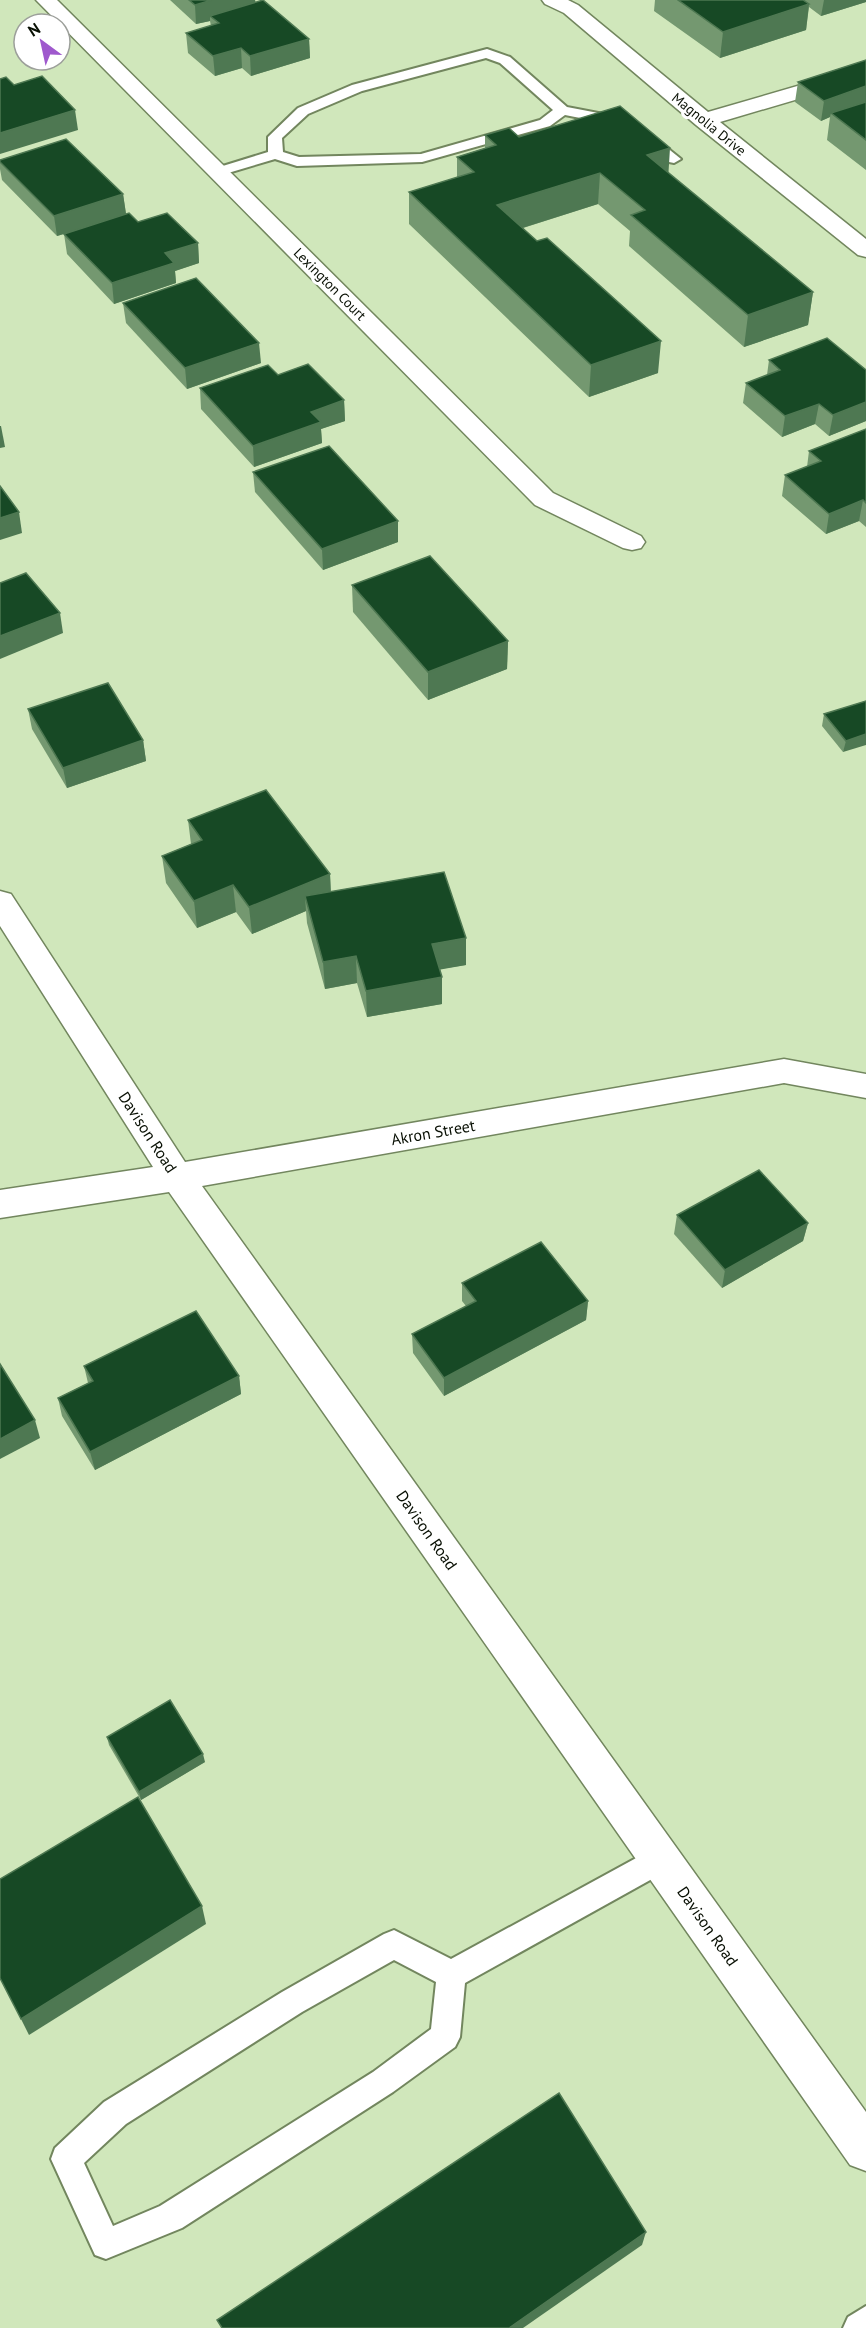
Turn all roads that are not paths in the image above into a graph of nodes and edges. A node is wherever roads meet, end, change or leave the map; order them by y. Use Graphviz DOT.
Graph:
graph roads {
  1 [pos="46,0"];
  2 [pos="552,0"];
  3 [pos="866,72"];
  4 [pos="562,110"];
  5 [pos="704,120"];
  6 [pos="276,154"];
  7 [pos="674,159"];
  8 [pos="218,172"];
  9 [pos="866,250"];
  10 [pos="632,542"];
  11 [pos="0,902"];
  12 [pos="866,1086"];
  13 [pos="177,1177"];
  14 [pos="0,1204"];
  15 [pos="660,1859"];
  16 [pos="451,1975"];
  17 [pos="866,2149"];
  18 [pos="866,2322"];
  19 [pos="859,2328"];
  1 -- 8 [label="street, Lexington Court"];
  2 -- 5 [label="street, Magnolia Drive"];
  3 -- 5 [label="street"];
  4 -- 6 [label="lane"];
  4 -- 6 [label="lane"];
  4 -- 7 [label="lane"];
  5 -- 9 [label="street, Magnolia Drive"];
  6 -- 8 [label="lane"];
  8 -- 10 [label="street, Lexington Court"];
  11 -- 13 [label="street, Davison Road"];
  12 -- 13 [label="street, Akron Street"];
  13 -- 14 [label="street, Akron Street"];
  13 -- 15 [label="street, Davison Road"];
  15 -- 16 [label="lane"];
  15 -- 17 [label="street, Davison Road"];
  16 -- 16 [label="lane"];
  18 -- 19 [label="lane"];
}
